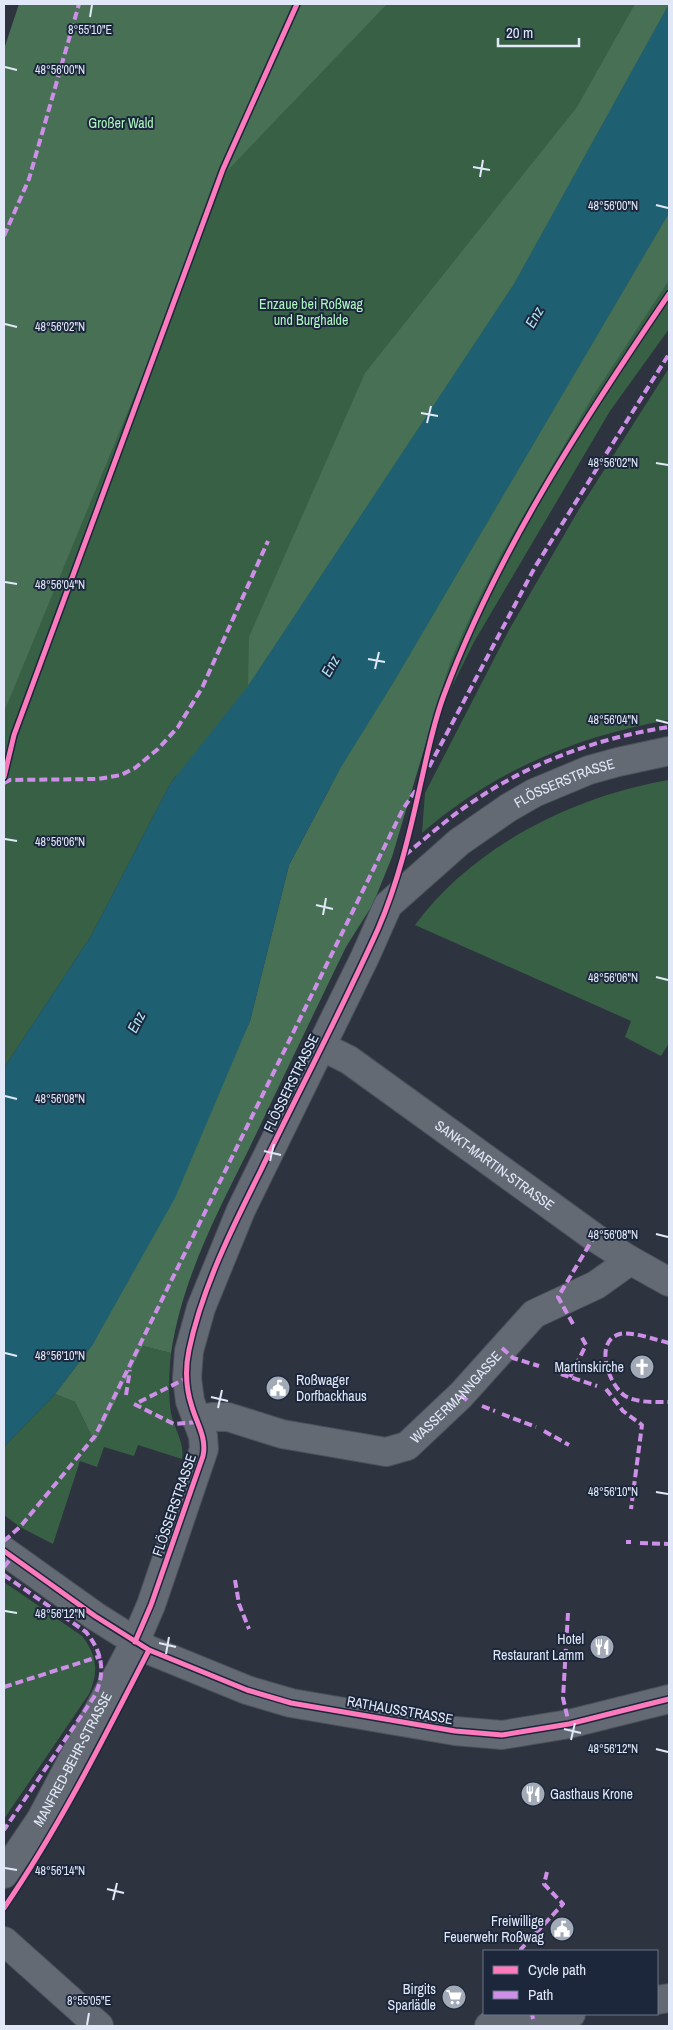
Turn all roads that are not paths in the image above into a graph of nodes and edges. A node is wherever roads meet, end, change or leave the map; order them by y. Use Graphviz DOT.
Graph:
graph roads {
  1 [pos="669,751"];
  2 [pos="322,1046"];
  3 [pos="628,1259"];
  4 [pos="669,1282"];
  5 [pos="198,1422"];
  6 [pos="4,1551"];
  7 [pos="135,1642"];
  8 [pos="669,1699"];
  9 [pos="4,1874"];
  10 [pos="4,1941"];
  11 [pos="564,2015"];
  12 [pos="99,2026"];
  13 [pos="488,2026"];
  1 -- 2 [label="street, FLÖSSERSTRASSE"];
  2 -- 3 [label="street, SANKT-MARTIN-STRASSE"];
  2 -- 5 [label="street, FLÖSSERSTRASSE"];
  3 -- 4 [label="street, SANKT-MARTIN-STRASSE"];
  3 -- 5 [label="street, WASSERMANNGASSE"];
  5 -- 7 [label="street, FLÖSSERSTRASSE"];
  6 -- 7 [label="street, RATHAUSSTRASSE"];
  7 -- 8 [label="street, RATHAUSSTRASSE"];
  7 -- 9 [label="street, MANFRED-BEHR-STRASSE"];
  10 -- 12 [label="street"];
  11 -- 13 [label="street"];
}
